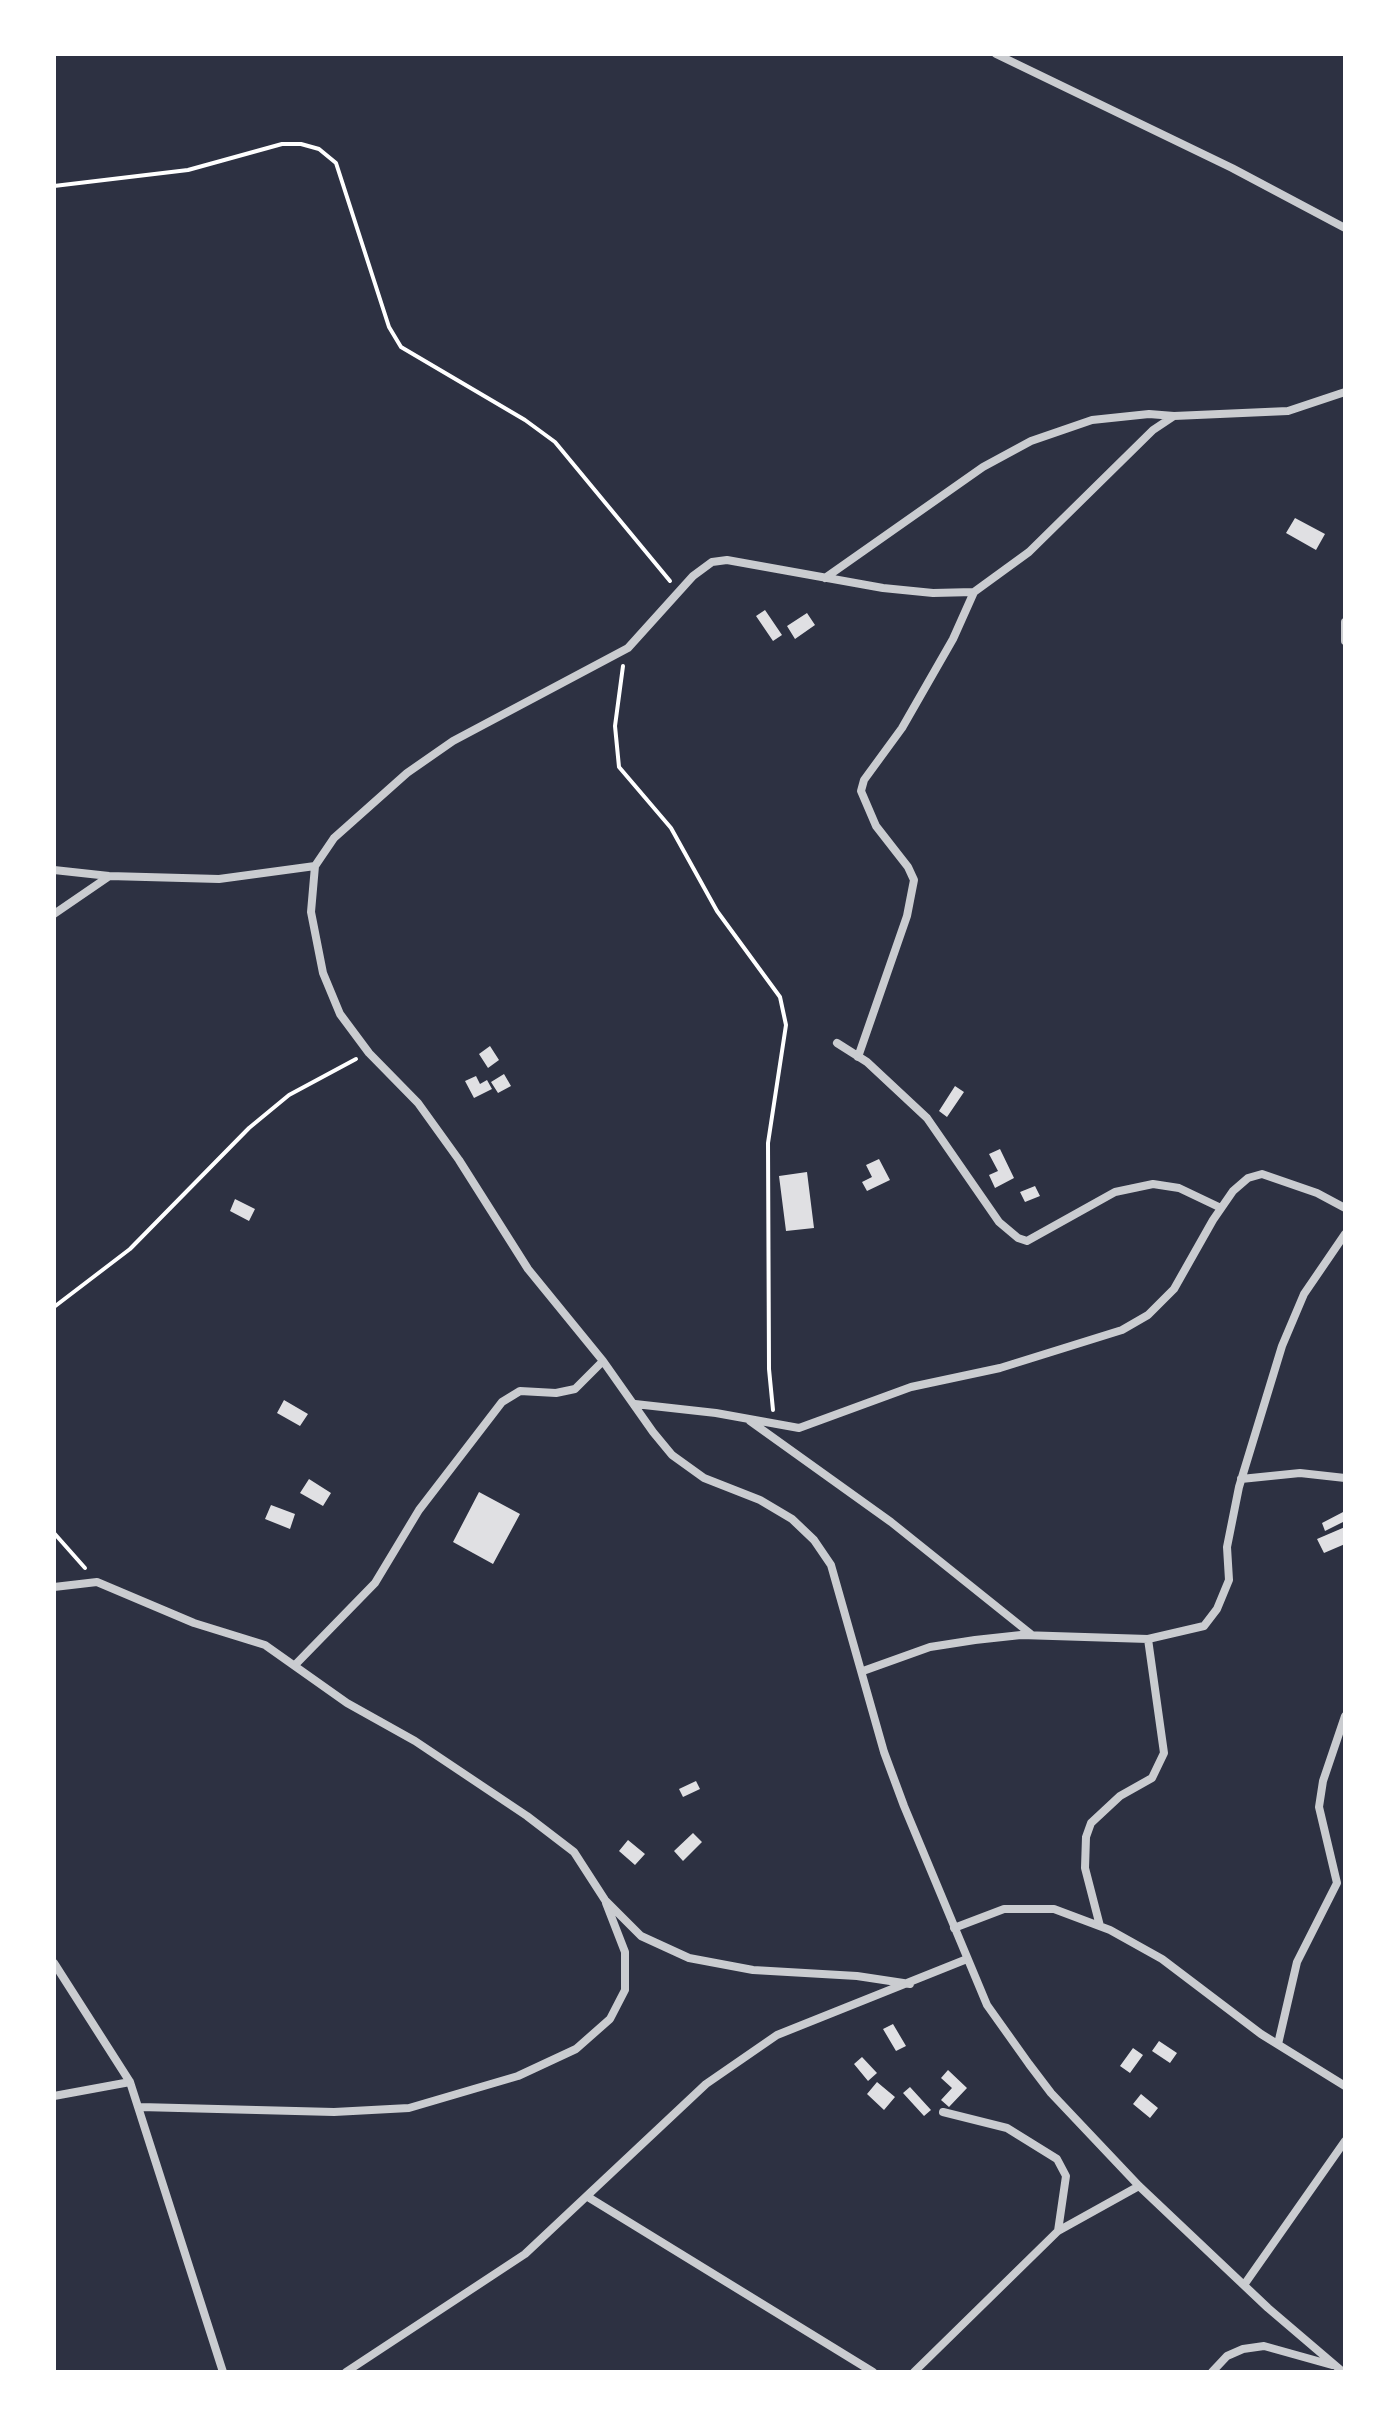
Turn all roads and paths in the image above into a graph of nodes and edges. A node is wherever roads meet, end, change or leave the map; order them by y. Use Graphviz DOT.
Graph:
graph roads {
  1 [pos="996,54"];
  2 [pos="54,186"];
  3 [pos="1345,228"];
  4 [pos="1345,392"];
  5 [pos="1174,416"];
  6 [pos="825,578"];
  7 [pos="679,592"];
  8 [pos="974,592"];
  9 [pos="1345,622"];
  10 [pos="1345,641"];
  11 [pos="628,648"];
  12 [pos="315,866"];
  13 [pos="54,870"];
  14 [pos="109,876"];
  15 [pos="54,914"];
  16 [pos="837,1043"];
  17 [pos="369,1053"];
  18 [pos="858,1057"];
  19 [pos="1221,1208"];
  20 [pos="1345,1208"];
  21 [pos="1345,1234"];
  22 [pos="54,1307"];
  23 [pos="603,1361"];
  24 [pos="635,1404"];
  25 [pos="746,1418"];
  26 [pos="775,1424"];
  27 [pos="1345,1478"];
  28 [pos="1241,1479"];
  29 [pos="54,1533"];
  30 [pos="97,1582"];
  31 [pos="54,1587"];
  32 [pos="1033,1636"];
  33 [pos="1148,1639"];
  34 [pos="295,1665"];
  35 [pos="863,1671"];
  36 [pos="1345,1716"];
  37 [pos="605,1900"];
  38 [pos="1100,1926"];
  39 [pos="954,1928"];
  40 [pos="967,1959"];
  41 [pos="54,1963"];
  42 [pos="910,1984"];
  43 [pos="1278,2044"];
  44 [pos="130,2082"];
  45 [pos="1345,2086"];
  46 [pos="54,2096"];
  47 [pos="140,2107"];
  48 [pos="943,2112"];
  49 [pos="1345,2141"];
  50 [pos="1139,2186"];
  51 [pos="588,2197"];
  52 [pos="1058,2231"];
  53 [pos="1244,2285"];
  54 [pos="1340,2370"];
  55 [pos="223,2372"];
  56 [pos="346,2372"];
  57 [pos="873,2372"];
  58 [pos="914,2372"];
  59 [pos="1212,2372"];
  1 -- 3 [label="street"];
  2 -- 7 [label="path"];
  4 -- 5 [label="street"];
  5 -- 6 [label="street"];
  5 -- 8 [label="street"];
  6 -- 7 [label="street"];
  6 -- 8 [label="street"];
  7 -- 11 [label="street"];
  8 -- 18 [label="street"];
  9 -- 10 [label="street"];
  11 -- 12 [label="street"];
  11 -- 26 [label="path"];
  12 -- 14 [label="street"];
  12 -- 17 [label="street"];
  13 -- 14 [label="street"];
  14 -- 15 [label="street"];
  16 -- 18 [label="street"];
  17 -- 22 [label="path"];
  17 -- 23 [label="street"];
  18 -- 19 [label="street"];
  19 -- 20 [label="street"];
  19 -- 26 [label="street"];
  21 -- 28 [label="street"];
  23 -- 24 [label="street"];
  23 -- 34 [label="street"];
  24 -- 25 [label="street"];
  24 -- 35 [label="street"];
  25 -- 26 [label="street"];
  25 -- 32 [label="street"];
  27 -- 28 [label="street"];
  28 -- 33 [label="street"];
  29 -- 30 [label="path"];
  30 -- 31 [label="street"];
  30 -- 34 [label="street"];
  32 -- 33 [label="street"];
  32 -- 35 [label="street"];
  33 -- 38 [label="street"];
  34 -- 37 [label="street"];
  35 -- 39 [label="street"];
  36 -- 43 [label="street"];
  37 -- 42 [label="street"];
  37 -- 47 [label="street"];
  38 -- 39 [label="street"];
  38 -- 43 [label="street"];
  39 -- 40 [label="street"];
  40 -- 42 [label="street"];
  40 -- 50 [label="street"];
  41 -- 44 [label="street"];
  42 -- 51 [label="street"];
  43 -- 45 [label="street"];
  44 -- 46 [label="street"];
  44 -- 47 [label="street"];
  47 -- 55 [label="street"];
  48 -- 52 [label="street"];
  49 -- 53 [label="street"];
  50 -- 52 [label="street"];
  50 -- 53 [label="street"];
  51 -- 56 [label="street"];
  51 -- 57 [label="street"];
  52 -- 58 [label="street"];
  53 -- 54 [label="street"];
  54 -- 59 [label="street"];
}
